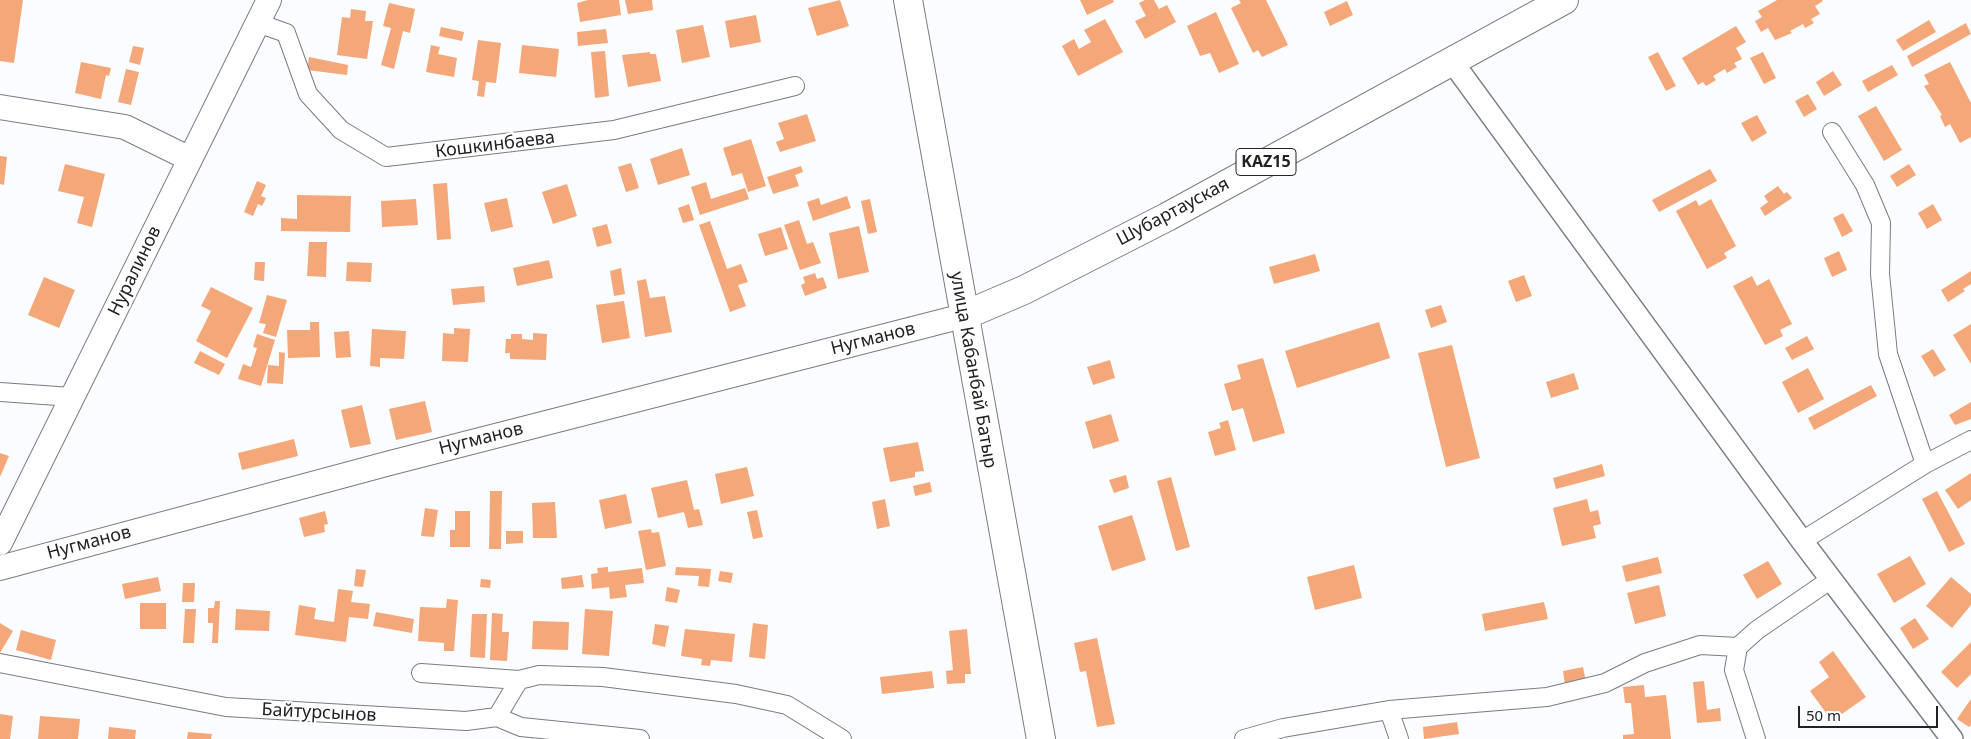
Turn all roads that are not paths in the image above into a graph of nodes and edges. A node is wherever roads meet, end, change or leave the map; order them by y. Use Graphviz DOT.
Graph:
graph roads {
  1 [pos="269,0"];
  2 [pos="908,0"];
  3 [pos="1564,0"];
  4 [pos="258,23"];
  5 [pos="1451,60"];
  6 [pos="795,86"];
  7 [pos="0,107"];
  8 [pos="1832,132"];
  9 [pos="190,159"];
  10 [pos="963,316"];
  11 [pos="0,392"];
  12 [pos="72,397"];
  13 [pos="1971,440"];
  14 [pos="1925,464"];
  15 [pos="1802,541"];
  16 [pos="0,543"];
  17 [pos="0,568"];
  18 [pos="1830,580"];
  19 [pos="1738,647"];
  20 [pos="0,662"];
  21 [pos="421,673"];
  22 [pos="519,680"];
  23 [pos="1389,710"];
  24 [pos="497,717"];
  25 [pos="640,739"];
  26 [pos="842,739"];
  27 [pos="1041,739"];
  28 [pos="1244,739"];
  29 [pos="1399,739"];
  30 [pos="1756,739"];
  31 [pos="1952,739"];
  1 -- 4 [label="main road, Нуралинов"];
  2 -- 10 [label="main road, улица Кабанбай Батыр"];
  3 -- 5 [label="main road, Шубартауская / KAZ15"];
  4 -- 6 [label="street, Кошкинбаева"];
  4 -- 9 [label="main road, Нуралинов"];
  5 -- 10 [label="main road, Шубартауская / KAZ15"];
  5 -- 15 [label="street"];
  7 -- 9 [label="main road"];
  8 -- 14 [label="street"];
  9 -- 12 [label="main road, Нуралинов"];
  10 -- 17 [label="main road, Нугманов"];
  10 -- 27 [label="main road, улица Кабанбай Батыр"];
  11 -- 12 [label="street"];
  12 -- 16 [label="main road, Нуралинов"];
  13 -- 14 [label="street"];
  14 -- 15 [label="street"];
  15 -- 18 [label="street"];
  18 -- 19 [label="street"];
  18 -- 31 [label="street"];
  19 -- 23 [label="street"];
  19 -- 30 [label="street"];
  20 -- 24 [label="street, Байтурсынов"];
  21 -- 22 [label="street"];
  22 -- 24 [label="street"];
  22 -- 26 [label="street"];
  23 -- 28 [label="street"];
  23 -- 29 [label="street"];
  24 -- 25 [label="street, Байтурсынов"];
}
